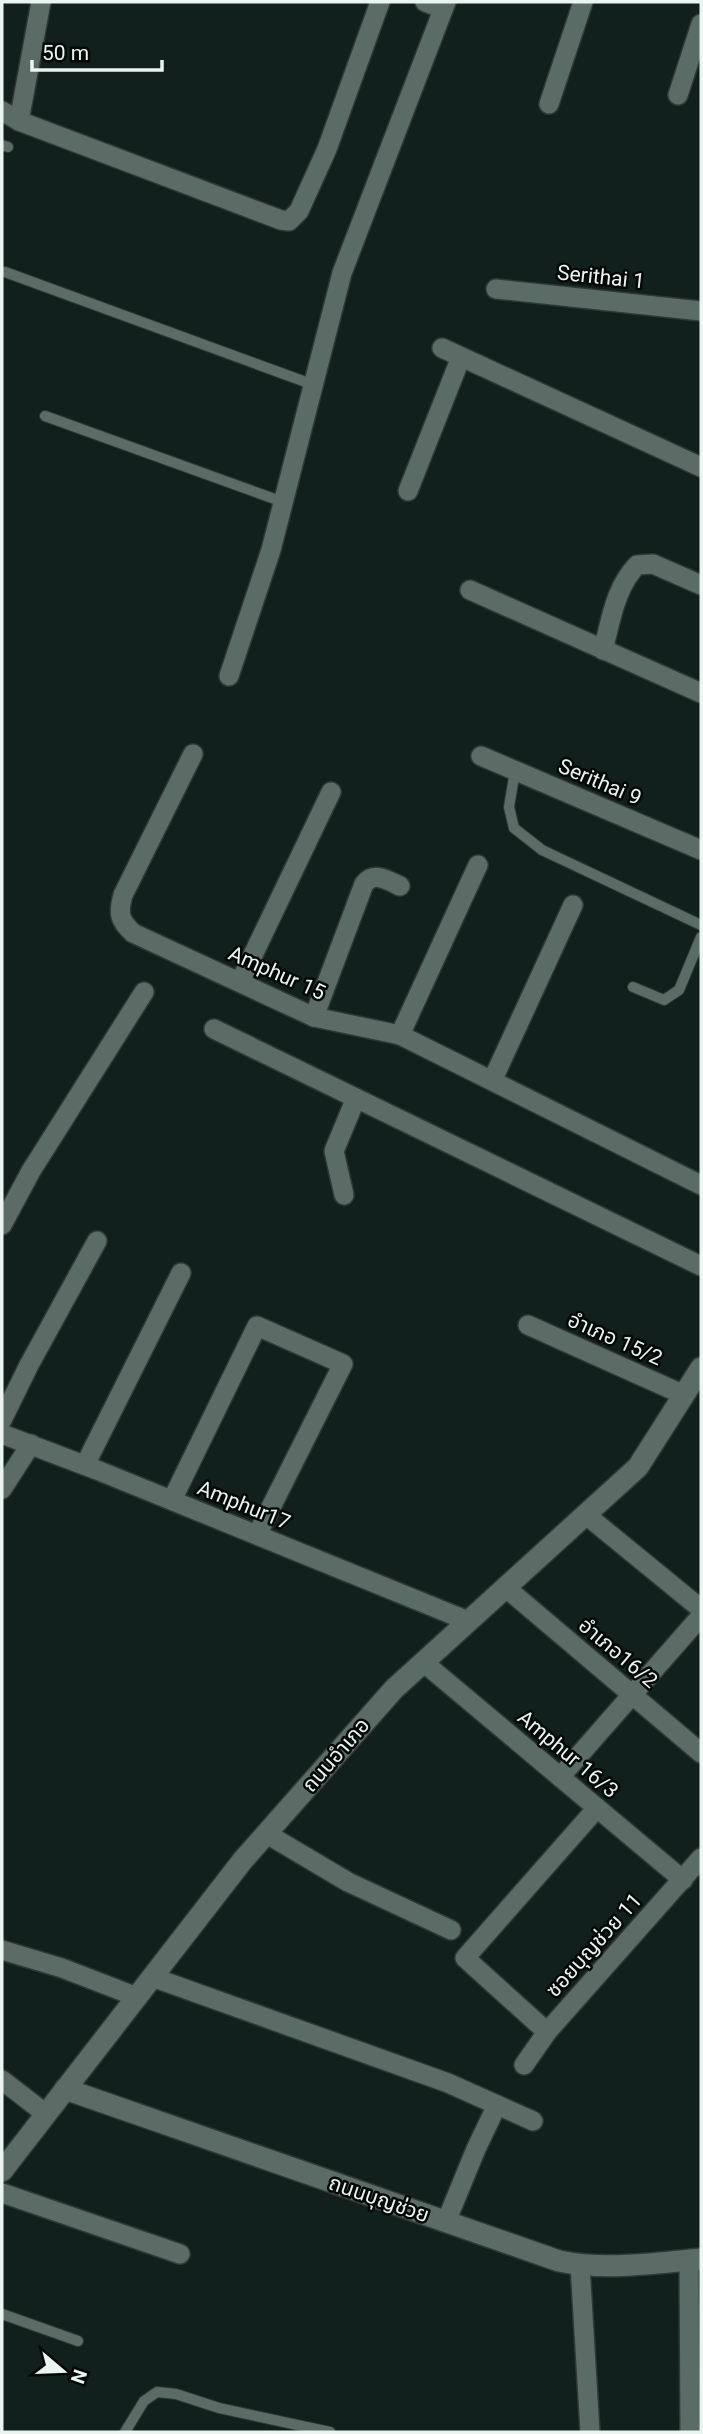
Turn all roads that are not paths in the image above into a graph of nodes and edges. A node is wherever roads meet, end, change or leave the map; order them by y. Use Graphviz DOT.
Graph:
graph roads {
  1 [pos="41,2"];
  2 [pos="380,2"];
  3 [pos="583,2"];
  4 [pos="438,4"];
  5 [pos="701,24"];
  6 [pos="678,94"];
  7 [pos="549,104"];
  8 [pos="2,111"];
  9 [pos="19,121"];
  10 [pos="5,272"];
  11 [pos="496,289"];
  12 [pos="701,311"];
  13 [pos="442,348"];
  14 [pos="461,358"];
  15 [pos="314,385"];
  16 [pos="45,416"];
  17 [pos="701,467"];
  18 [pos="408,491"];
  19 [pos="283,502"];
  20 [pos="701,585"];
  21 [pos="470,590"];
  22 [pos="603,650"];
  23 [pos="229,676"];
  24 [pos="701,693"];
  25 [pos="193,754"];
  26 [pos="481,756"];
  27 [pos="515,771"];
  28 [pos="331,792"];
  29 [pos="701,849"];
  30 [pos="478,865"];
  31 [pos="400,886"];
  32 [pos="573,905"];
  33 [pos="701,925"];
  34 [pos="701,937"];
  35 [pos="240,982"];
  36 [pos="634,987"];
  37 [pos="144,992"];
  38 [pos="314,1017"];
  39 [pos="214,1029"];
  40 [pos="400,1035"];
  41 [pos="493,1079"];
  42 [pos="356,1098"];
  43 [pos="701,1185"];
  44 [pos="344,1195"];
  45 [pos="2,1225"];
  46 [pos="97,1241"];
  47 [pos="701,1266"];
  48 [pos="181,1273"];
  49 [pos="528,1325"];
  50 [pos="701,1368"];
  51 [pos="684,1395"];
  52 [pos="2,1420"];
  53 [pos="2,1434"];
  54 [pos="31,1444"];
  55 [pos="85,1465"];
  56 [pos="2,1489"];
  57 [pos="172,1500"];
  58 [pos="585,1514"];
  59 [pos="257,1535"];
  60 [pos="505,1587"];
  61 [pos="701,1609"];
  62 [pos="701,1616"];
  63 [pos="468,1621"];
  64 [pos="423,1662"];
  65 [pos="632,1694"];
  66 [pos="701,1753"];
  67 [pos="560,1777"];
  68 [pos="597,1808"];
  69 [pos="267,1834"];
  70 [pos="701,1858"];
  71 [pos="683,1880"];
  72 [pos="451,1930"];
  73 [pos="2,1950"];
  74 [pos="152,1977"];
  75 [pos="137,1997"];
  76 [pos="547,2032"];
  77 [pos="524,2066"];
  78 [pos="2,2080"];
  79 [pos="65,2089"];
  80 [pos="497,2105"];
  81 [pos="46,2113"];
  82 [pos="533,2121"];
  83 [pos="2,2171"];
  84 [pos="2,2193"];
  85 [pos="446,2222"];
  86 [pos="180,2254"];
  87 [pos="695,2260"];
  88 [pos="580,2265"];
  89 [pos="2,2314"];
  90 [pos="78,2341"];
  91 [pos="125,2432"];
  92 [pos="330,2432"];
  93 [pos="590,2432"];
  94 [pos="690,2432"];
  1 -- 9 [label="street"];
  2 -- 9 [label="street"];
  3 -- 7 [label="street"];
  4 -- 15 [label="street"];
  5 -- 6 [label="street"];
  8 -- 9 [label="street"];
  10 -- 15 [label="lane"];
  11 -- 12 [label="street, Serithai 1"];
  13 -- 14 [label="street"];
  14 -- 17 [label="street"];
  14 -- 18 [label="street"];
  15 -- 19 [label="street"];
  16 -- 19 [label="lane"];
  19 -- 23 [label="street"];
  20 -- 22 [label="street"];
  21 -- 22 [label="street"];
  22 -- 24 [label="street"];
  25 -- 35 [label="street, Amphur 15"];
  26 -- 27 [label="street, Serithai 9"];
  27 -- 29 [label="street, Serithai 9"];
  27 -- 33 [label="lane"];
  28 -- 35 [label="street"];
  30 -- 40 [label="street"];
  31 -- 38 [label="street"];
  32 -- 41 [label="street"];
  34 -- 36 [label="lane"];
  35 -- 38 [label="street, Amphur 15"];
  37 -- 45 [label="street"];
  38 -- 40 [label="street, Amphur 15"];
  39 -- 42 [label="street"];
  40 -- 41 [label="street, Amphur 15"];
  41 -- 43 [label="street, Amphur 15"];
  42 -- 44 [label="street"];
  42 -- 47 [label="street"];
  46 -- 52 [label="street"];
  48 -- 55 [label="street"];
  49 -- 51 [label="street, อำเภอ 15/2"];
  50 -- 51 [label="street, ถนนอำเภอ"];
  51 -- 58 [label="street, ถนนอำเภอ"];
  53 -- 54 [label="street, Amphur17"];
  54 -- 55 [label="street, Amphur17"];
  54 -- 56 [label="street"];
  55 -- 57 [label="street, Amphur17"];
  57 -- 59 [label="street, Amphur17"];
  57 -- 59 [label="street"];
  58 -- 60 [label="street, ถนนอำเภอ"];
  58 -- 61 [label="street"];
  59 -- 63 [label="street, Amphur17"];
  60 -- 63 [label="street, ถนนอำเภอ"];
  60 -- 65 [label="street, อำเภอ16/2"];
  62 -- 65 [label="street"];
  63 -- 64 [label="street, ถนนอำเภอ"];
  64 -- 67 [label="street, Amphur 16/3"];
  64 -- 69 [label="street, ถนนอำเภอ"];
  65 -- 66 [label="street, อำเภอ16/2"];
  65 -- 67 [label="street"];
  67 -- 68 [label="street, Amphur 16/3"];
  68 -- 71 [label="street, Amphur 16/3"];
  68 -- 76 [label="street"];
  69 -- 72 [label="street"];
  69 -- 74 [label="street, ถนนอำเภอ"];
  70 -- 71 [label="street, ซอยบุญช่วย 11"];
  71 -- 76 [label="street, ซอยบุญช่วย 11"];
  73 -- 75 [label="street"];
  74 -- 75 [label="street, ถนนอำเภอ"];
  74 -- 80 [label="street"];
  75 -- 79 [label="street, ถนนอำเภอ"];
  76 -- 77 [label="street, ซอยบุญช่วย 11"];
  78 -- 81 [label="street"];
  79 -- 81 [label="street, ถนนอำเภอ"];
  79 -- 85 [label="street, ถนนบุญช่วย"];
  80 -- 82 [label="street"];
  80 -- 85 [label="street"];
  81 -- 83 [label="street, ถนนอำเภอ"];
  84 -- 86 [label="street"];
  85 -- 88 [label="street, ถนนบุญช่วย"];
  87 -- 88 [label="street, ถนนบุญช่วย"];
  87 -- 94 [label="street"];
  88 -- 93 [label="street"];
  89 -- 90 [label="lane"];
  91 -- 92 [label="lane"];
}
